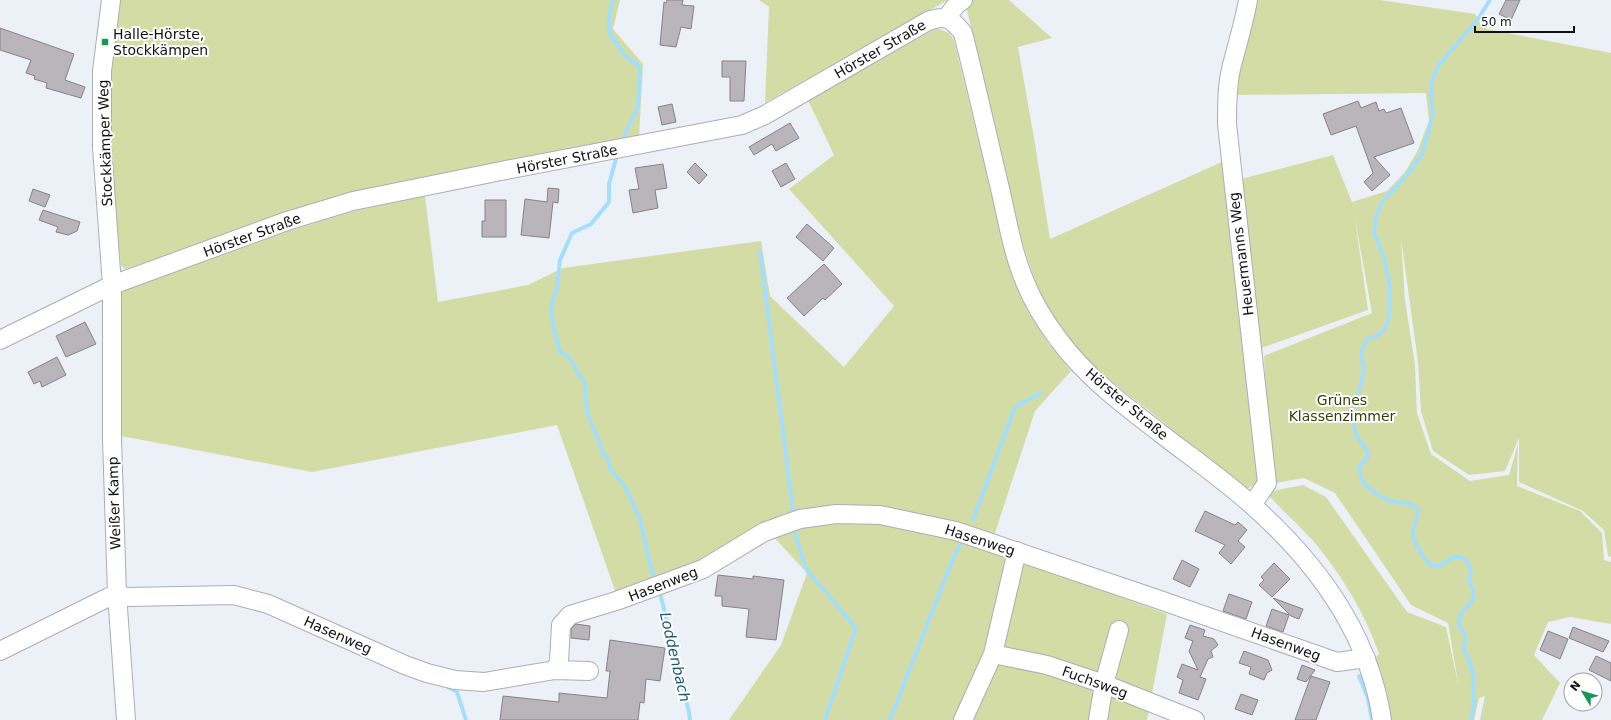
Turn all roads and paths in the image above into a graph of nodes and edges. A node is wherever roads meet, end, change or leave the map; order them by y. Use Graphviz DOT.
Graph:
graph roads {
  1 [pos="111,0"];
  2 [pos="963,0"];
  3 [pos="1248,0"];
  4 [pos="947,18"];
  5 [pos="112,285"];
  6 [pos="0,340"];
  7 [pos="1252,505"];
  8 [pos="1016,551"];
  9 [pos="117,594"];
  10 [pos="1119,630"];
  11 [pos="0,650"];
  12 [pos="993,654"];
  13 [pos="1366,658"];
  14 [pos="555,670"];
  15 [pos="589,671"];
  16 [pos="1104,684"];
  17 [pos="126,720"];
  18 [pos="963,720"];
  19 [pos="1098,720"];
  20 [pos="1195,720"];
  21 [pos="1382,720"];
  1 -- 5 [label="street, Stockkämper Weg"];
  2 -- 4 [label="street"];
  3 -- 7 [label="street, Heuermanns Weg"];
  4 -- 5 [label="street, Hörster Straße"];
  4 -- 7 [label="street, Hörster Straße"];
  5 -- 6 [label="street, Hörster Straße"];
  5 -- 9 [label="street, Weißer Kamp"];
  7 -- 13 [label="street, Hörster Straße"];
  8 -- 12 [label="street"];
  8 -- 13 [label="street, Hasenweg"];
  8 -- 14 [label="street, Hasenweg"];
  9 -- 11 [label="street"];
  9 -- 14 [label="street, Hasenweg"];
  9 -- 17 [label="street, Weißer Kamp"];
  10 -- 16 [label="street"];
  12 -- 16 [label="street, Fuchsweg"];
  12 -- 18 [label="street"];
  13 -- 21 [label="street, Hörster Straße"];
  14 -- 15 [label="street"];
  16 -- 19 [label="street"];
  16 -- 20 [label="street, Fuchsweg"];
}
